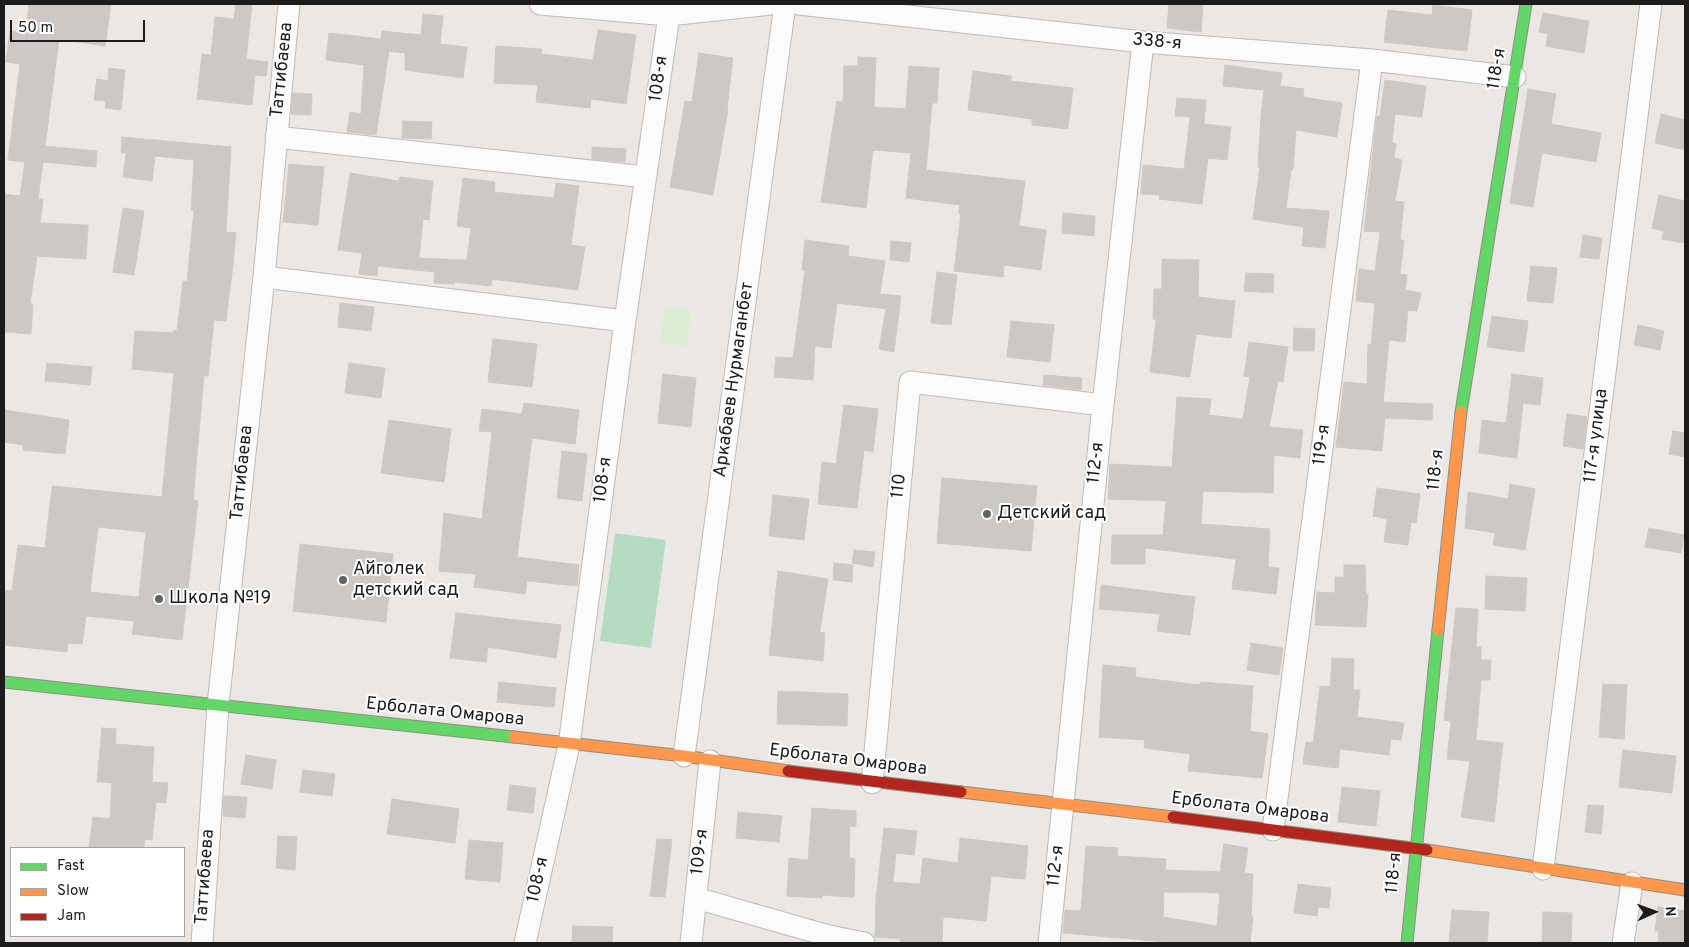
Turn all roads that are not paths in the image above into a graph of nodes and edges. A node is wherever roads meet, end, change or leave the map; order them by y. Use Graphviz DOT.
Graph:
graph roads {
  1 [pos="289,4"];
  2 [pos="540,4"];
  3 [pos="771,4"];
  4 [pos="785,4"];
  5 [pos="799,4"];
  6 [pos="1526,4"];
  7 [pos="1651,4"];
  8 [pos="669,14"];
  9 [pos="1143,42"];
  10 [pos="1372,60"];
  11 [pos="1515,77"];
  12 [pos="276,137"];
  13 [pos="646,177"];
  14 [pos="264,277"];
  15 [pos="625,321"];
  16 [pos="1103,405"];
  17 [pos="4,682"];
  18 [pos="218,705"];
  19 [pos="569,745"];
  20 [pos="684,756"];
  21 [pos="710,761"];
  22 [pos="872,782"];
  23 [pos="1063,803"];
  24 [pos="1274,830"];
  25 [pos="1415,848"];
  26 [pos="1543,869"];
  27 [pos="1632,883"];
  28 [pos="1685,890"];
  29 [pos="696,898"];
  30 [pos="828,940"];
  31 [pos="202,943"];
  32 [pos="525,943"];
  33 [pos="691,943"];
  34 [pos="864,943"];
  35 [pos="1048,943"];
  36 [pos="1408,943"];
  37 [pos="1623,943"];
  1 -- 12 [label="street, Таттибаева"];
  2 -- 8 [label="street"];
  3 -- 8 [label="street"];
  4 -- 20 [label="street, Аркабаев Нурмаганбет"];
  5 -- 9 [label="street, 338-я"];
  6 -- 11 [label="street, 118-я"];
  7 -- 26 [label="street, 117-я улица"];
  8 -- 13 [label="street, 108-я"];
  9 -- 10 [label="street, 338-я"];
  9 -- 16 [label="street, 112-я"];
  10 -- 11 [label="street, 338-я"];
  10 -- 24 [label="street, 119-я"];
  11 -- 25 [label="street, 118-я"];
  12 -- 13 [label="street"];
  12 -- 14 [label="street, Таттибаева"];
  13 -- 15 [label="street, 108-я"];
  14 -- 15 [label="street"];
  14 -- 18 [label="street, Таттибаева"];
  15 -- 19 [label="street, 108-я"];
  16 -- 22 [label="street, 110"];
  16 -- 23 [label="street, 112-я"];
  17 -- 18 [label="street, Ерболата Омарова"];
  18 -- 19 [label="street, Ерболата Омарова"];
  18 -- 31 [label="street, Таттибаева"];
  19 -- 20 [label="street, Ерболата Омарова"];
  19 -- 32 [label="street, 108-я"];
  20 -- 21 [label="street, Ерболата Омарова"];
  21 -- 22 [label="street, Ерболата Омарова"];
  21 -- 29 [label="street, 109-я"];
  22 -- 23 [label="street, Ерболата Омарова"];
  23 -- 24 [label="street, Ерболата Омарова"];
  23 -- 35 [label="street, 112-я"];
  24 -- 25 [label="street, Ерболата Омарова"];
  25 -- 26 [label="street, Ерболата Омарова"];
  25 -- 36 [label="street, 118-я"];
  26 -- 27 [label="street, Ерболата Омарова"];
  27 -- 28 [label="street, Ерболата Омарова"];
  27 -- 37 [label="street"];
  29 -- 30 [label="street"];
  29 -- 33 [label="street, 109-я"];
  30 -- 34 [label="street"];
}
